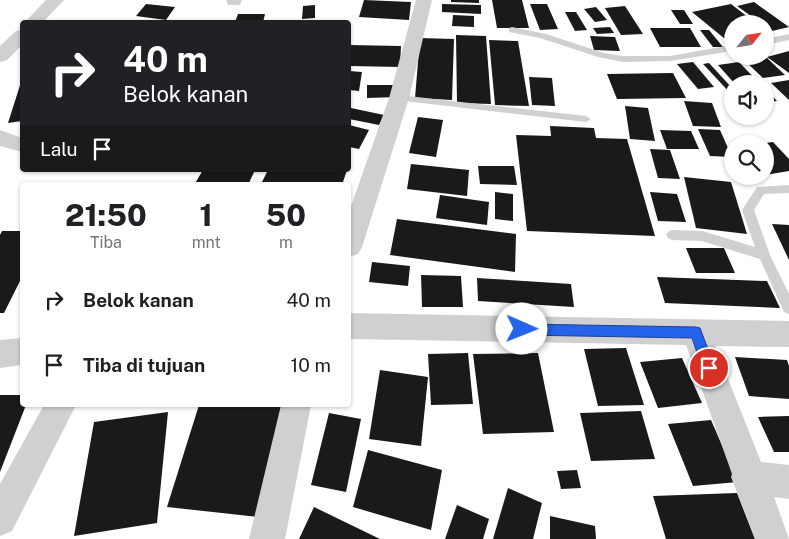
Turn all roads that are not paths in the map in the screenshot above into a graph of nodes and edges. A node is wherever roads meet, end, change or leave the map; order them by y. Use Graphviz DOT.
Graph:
graph roads {
  1 [pos="56,0"];
  2 [pos="424,0"];
  3 [pos="36,20"];
  4 [pos="512,30"];
  5 [pos="20,37"];
  6 [pos="789,37"];
  7 [pos="779,39"];
  8 [pos="774,40"];
  9 [pos="789,47"];
  10 [pos="724,49"];
  11 [pos="0,56"];
  12 [pos="399,98"];
  13 [pos="586,119"];
  14 [pos="789,189"];
  15 [pos="672,235"];
  16 [pos="351,241"];
  17 [pos="764,255"];
  18 [pos="789,308"];
  19 [pos="351,326"];
  20 [pos="696,332"];
  21 [pos="789,334"];
  22 [pos="20,352"];
  23 [pos="0,354"];
  24 [pos="60,407"];
  25 [pos="296,407"];
  26 [pos="748,477"];
  27 [pos="789,482"];
  28 [pos="0,519"];
  29 [pos="267,539"];
  30 [pos="773,539"];
  1 -- 3 [label="street"];
  2 -- 12 [label="street"];
  4 -- 10 [label="lane"];
  5 -- 11 [label="street"];
  6 -- 7 [label="lane"];
  7 -- 8 [label="lane"];
  7 -- 9 [label="lane"];
  12 -- 13 [label="lane"];
  12 -- 16 [label="street"];
  14 -- 17 [label="lane"];
  15 -- 17 [label="lane"];
  17 -- 18 [label="lane"];
  19 -- 20 [label="street"];
  20 -- 21 [label="street"];
  20 -- 26 [label="street"];
  22 -- 23 [label="street"];
  24 -- 28 [label="street"];
  25 -- 29 [label="street"];
  26 -- 27 [label="street"];
  26 -- 30 [label="street"];
}
